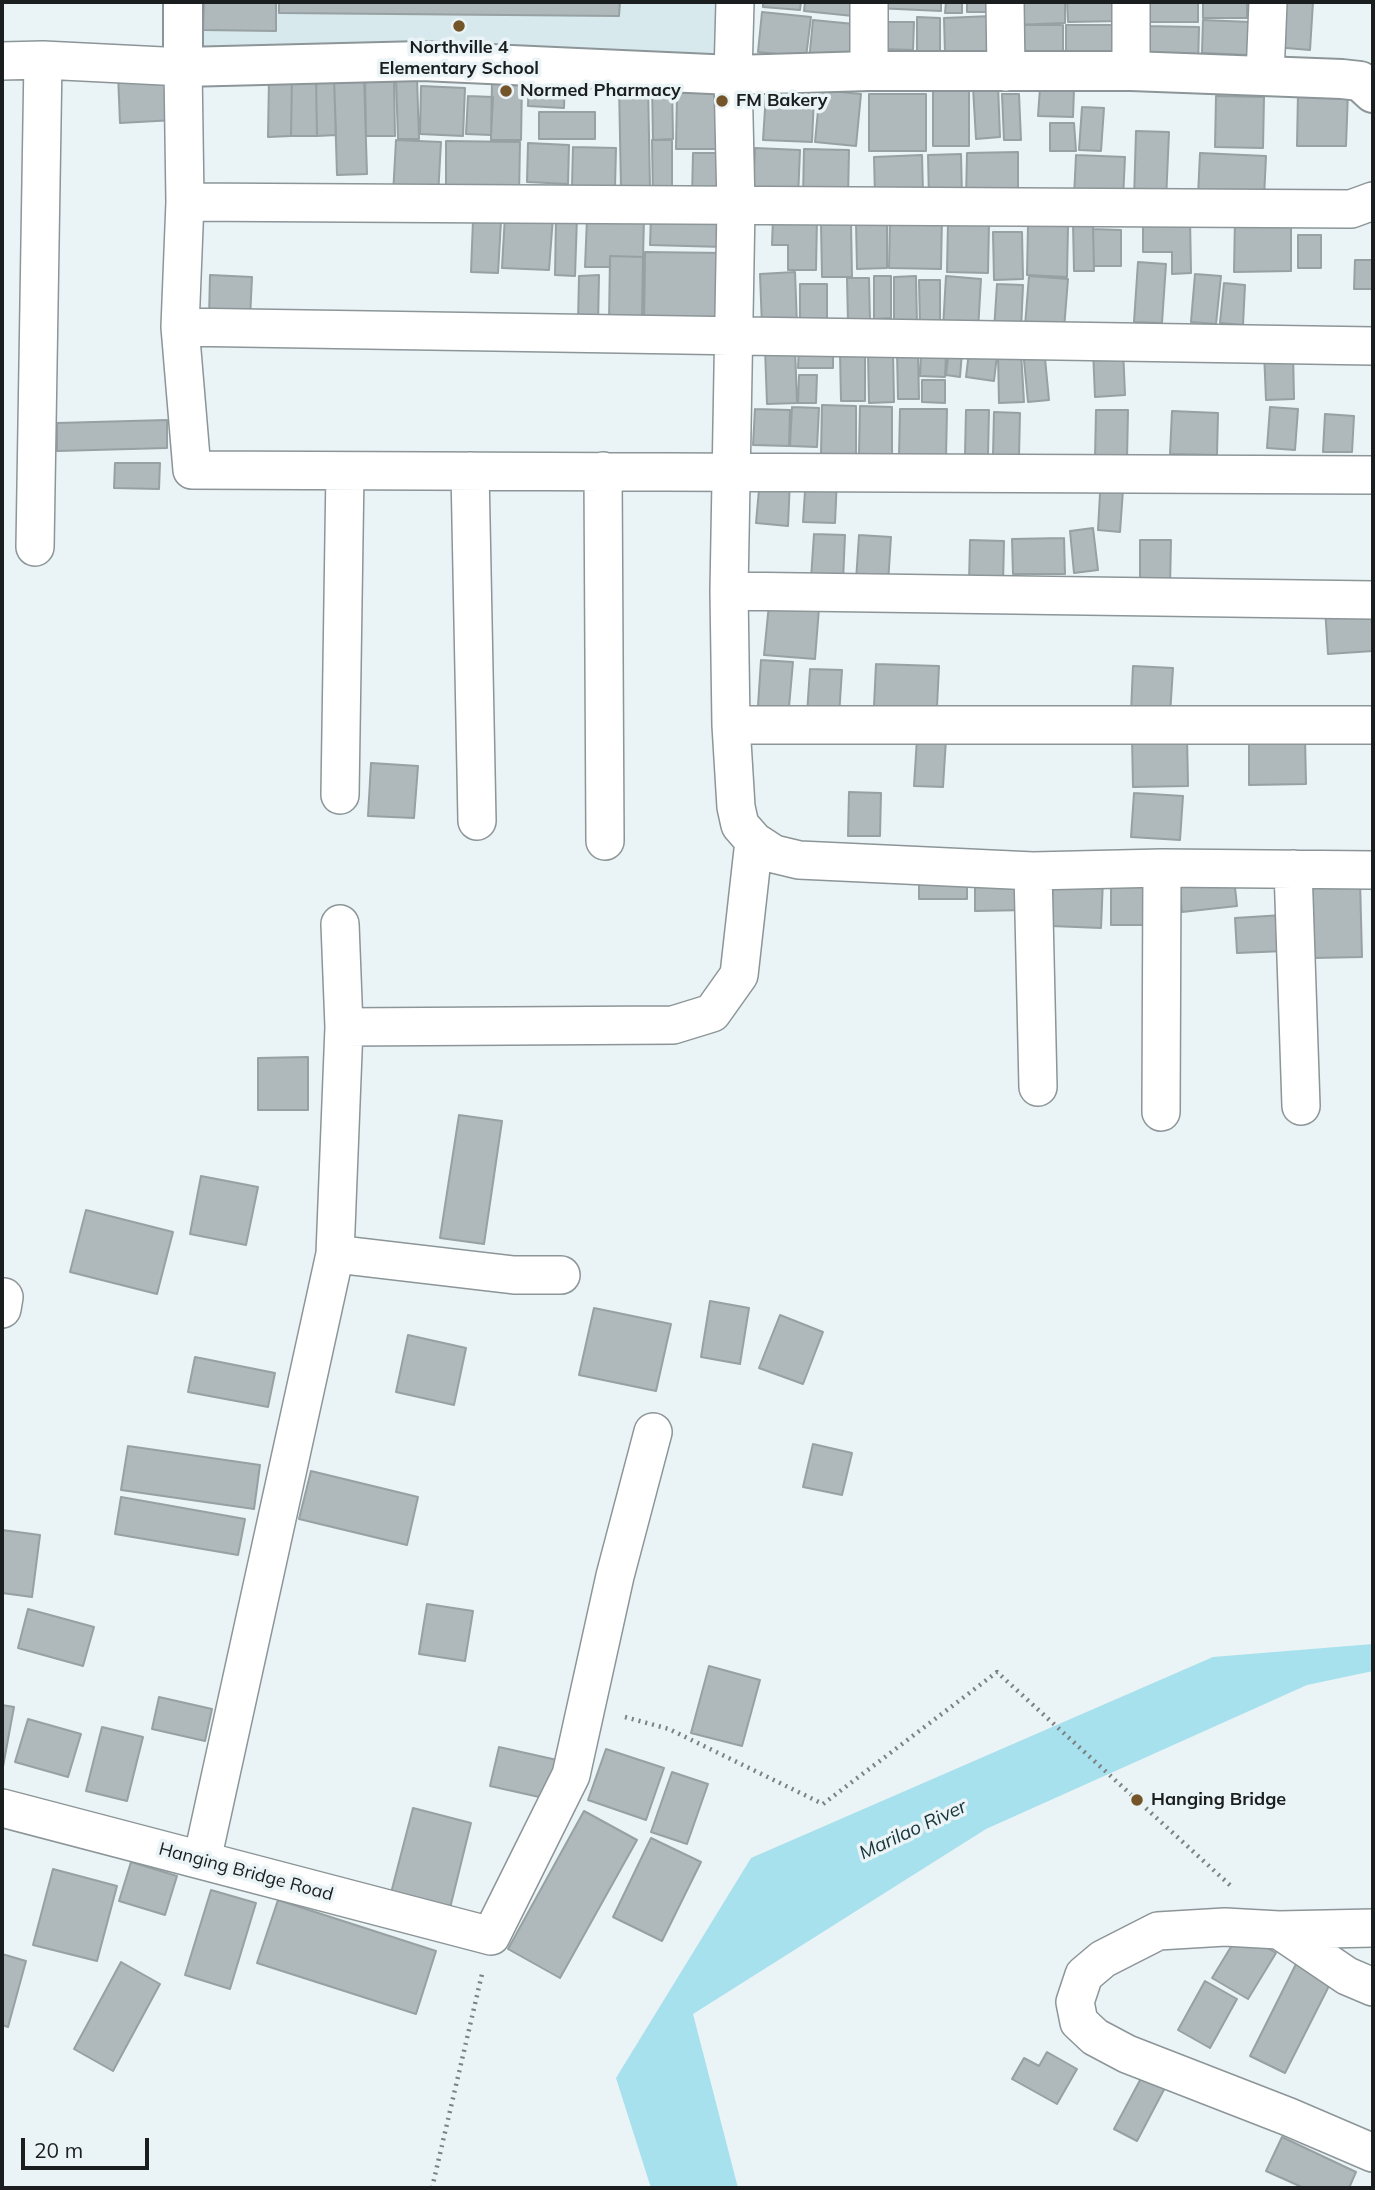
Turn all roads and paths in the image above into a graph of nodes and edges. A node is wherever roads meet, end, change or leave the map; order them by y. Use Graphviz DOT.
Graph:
graph roads {
  1 [pos="183,2"];
  2 [pos="734,2"];
  3 [pos="869,2"];
  4 [pos="1006,2"];
  5 [pos="1131,2"];
  6 [pos="1268,2"];
  7 [pos="43,60"];
  8 [pos="2,61"];
  9 [pos="183,67"];
  10 [pos="869,71"];
  11 [pos="1131,71"];
  12 [pos="1006,72"];
  13 [pos="733,75"];
  14 [pos="1265,76"];
  15 [pos="1369,85"];
  16 [pos="1373,201"];
  17 [pos="185,202"];
  18 [pos="736,206"];
  19 [pos="180,327"];
  20 [pos="733,336"];
  21 [pos="1373,346"];
  22 [pos="345,471"];
  23 [pos="470,471"];
  24 [pos="603,471"];
  25 [pos="731,472"];
  26 [pos="1373,475"];
  27 [pos="35,547"];
  28 [pos="729,590"];
  29 [pos="1373,600"];
  30 [pos="731,725"];
  31 [pos="1373,725"];
  32 [pos="340,794"];
  33 [pos="477,821"];
  34 [pos="605,841"];
  35 [pos="754,841"];
  36 [pos="1162,869"];
  37 [pos="1293,869"];
  38 [pos="1373,870"];
  39 [pos="1033,871"];
  40 [pos="340,924"];
  41 [pos="344,1027"];
  42 [pos="1038,1087"];
  43 [pos="1301,1106"];
  44 [pos="1161,1112"];
  45 [pos="335,1254"];
  46 [pos="561,1275"];
  47 [pos="653,1432"];
  48 [pos="587,1706"];
  49 [pos="2,1808"];
  50 [pos="202,1860"];
  51 [pos="1373,1928"];
  52 [pos="1279,1930"];
  53 [pos="491,1936"];
  54 [pos="1373,1987"];
  55 [pos="1373,2153"];
  56 [pos="432,2188"];
  1 -- 9 [label="street"];
  2 -- 13 [label="street"];
  3 -- 10 [label="street"];
  4 -- 12 [label="street"];
  5 -- 11 [label="street"];
  6 -- 14 [label="street"];
  7 -- 8 [label="street"];
  7 -- 9 [label="street"];
  7 -- 27 [label="street"];
  9 -- 13 [label="street"];
  9 -- 17 [label="street"];
  10 -- 12 [label="street"];
  10 -- 13 [label="street"];
  11 -- 12 [label="street"];
  11 -- 14 [label="street"];
  13 -- 18 [label="street"];
  14 -- 15 [label="street"];
  16 -- 18 [label="street"];
  17 -- 18 [label="street"];
  17 -- 19 [label="street"];
  18 -- 20 [label="street"];
  19 -- 20 [label="street"];
  19 -- 22 [label="street"];
  20 -- 21 [label="street"];
  20 -- 25 [label="street"];
  22 -- 23 [label="street"];
  22 -- 32 [label="street"];
  23 -- 24 [label="street"];
  23 -- 33 [label="street"];
  24 -- 25 [label="street"];
  24 -- 34 [label="street"];
  25 -- 26 [label="street"];
  25 -- 28 [label="street"];
  28 -- 29 [label="street"];
  28 -- 30 [label="street"];
  30 -- 31 [label="street"];
  30 -- 35 [label="street"];
  35 -- 39 [label="street"];
  35 -- 41 [label="street"];
  36 -- 37 [label="street"];
  36 -- 39 [label="street"];
  36 -- 44 [label="street"];
  37 -- 38 [label="street"];
  37 -- 43 [label="street"];
  39 -- 42 [label="street"];
  40 -- 41 [label="street"];
  41 -- 45 [label="street"];
  45 -- 46 [label="street"];
  45 -- 50 [label="street"];
  47 -- 48 [label="street"];
  48 -- 52 [label="path"];
  48 -- 53 [label="street"];
  49 -- 50 [label="street, Hanging Bridge Road"];
  50 -- 53 [label="street, Hanging Bridge Road"];
  51 -- 52 [label="street"];
  52 -- 54 [label="street"];
  52 -- 55 [label="street"];
  53 -- 56 [label="path"];
}
